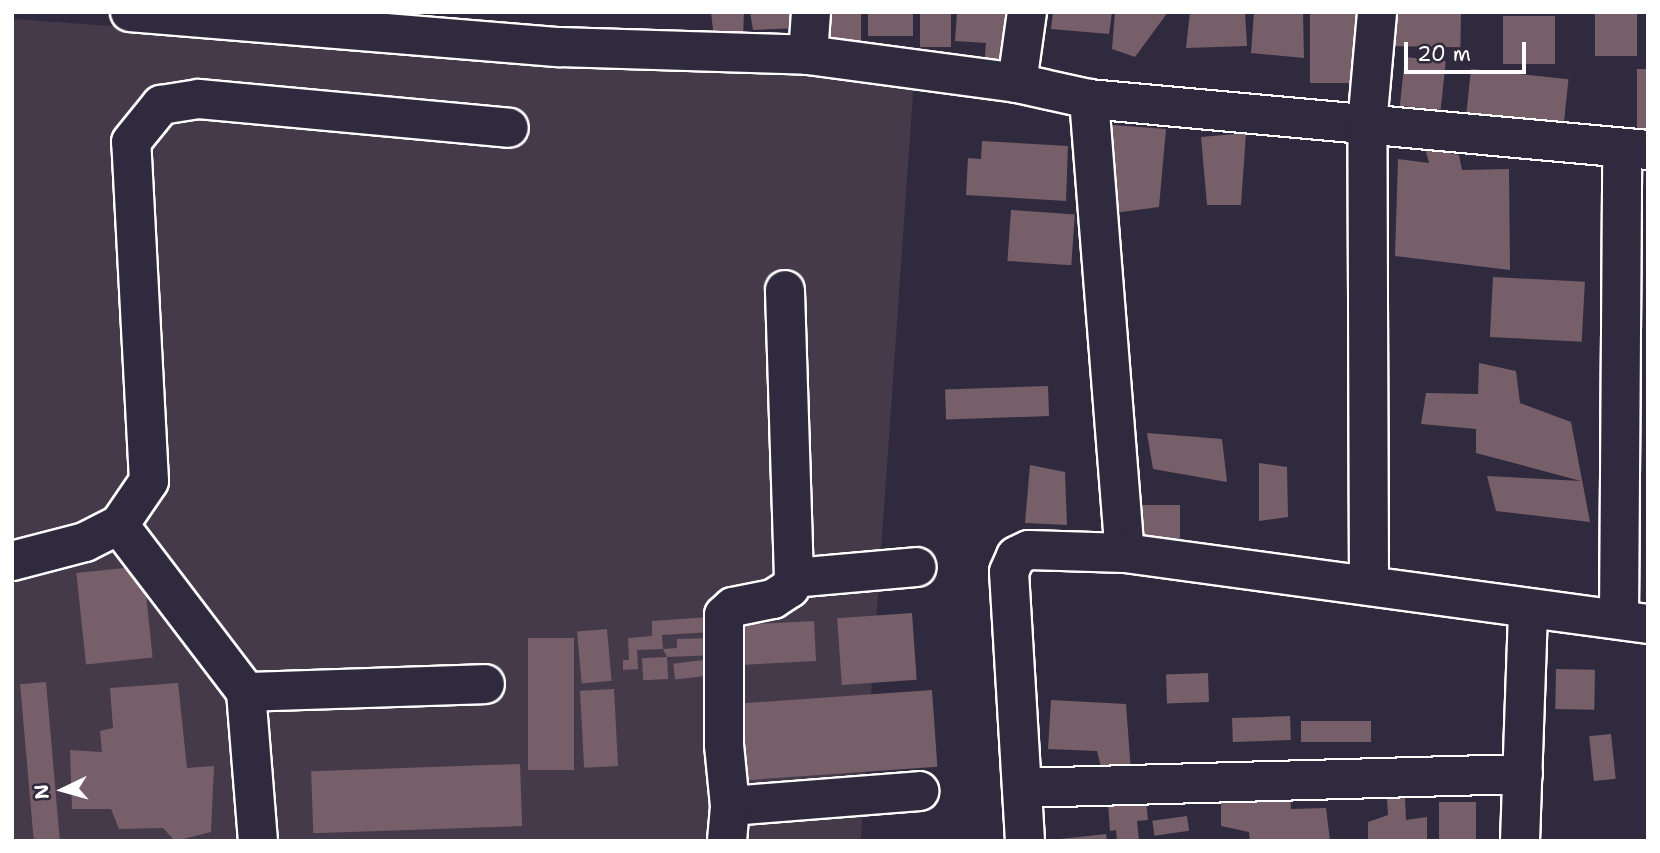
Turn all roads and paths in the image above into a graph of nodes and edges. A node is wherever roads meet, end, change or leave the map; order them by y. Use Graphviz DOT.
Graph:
graph roads {
  1 [pos="811,12"];
  2 [pos="1027,12"];
  3 [pos="1377,12"];
  4 [pos="141,13"];
  5 [pos="351,22"];
  6 [pos="808,55"];
  7 [pos="1017,83"];
  8 [pos="1088,99"];
  9 [pos="1367,125"];
  10 [pos="509,128"];
  11 [pos="1635,149"];
  12 [pos="785,290"];
  13 [pos="119,525"];
  14 [pos="1125,553"];
  15 [pos="12,561"];
  16 [pos="917,567"];
  17 [pos="794,578"];
  18 [pos="1369,584"];
  19 [pos="1528,609"];
  20 [pos="1633,621"];
  21 [pos="485,684"];
  22 [pos="246,692"];
  23 [pos="1523,774"];
  24 [pos="1022,788"];
  25 [pos="919,792"];
  26 [pos="729,823"];
  27 [pos="258,841"];
  28 [pos="1025,841"];
  29 [pos="1520,841"];
  1 -- 6 [label="street"];
  2 -- 7 [label="street"];
  3 -- 9 [label="street"];
  4 -- 5 [label="street"];
  5 -- 6 [label="street"];
  6 -- 7 [label="street"];
  7 -- 8 [label="street"];
  8 -- 9 [label="street"];
  8 -- 14 [label="street"];
  9 -- 11 [label="street"];
  9 -- 18 [label="street"];
  10 -- 13 [label="street"];
  11 -- 20 [label="street"];
  12 -- 17 [label="street"];
  13 -- 15 [label="street"];
  13 -- 22 [label="street"];
  14 -- 18 [label="street"];
  14 -- 24 [label="street"];
  16 -- 17 [label="street"];
  17 -- 26 [label="street"];
  18 -- 19 [label="street"];
  19 -- 20 [label="street"];
  19 -- 23 [label="street"];
  21 -- 22 [label="street"];
  22 -- 27 [label="street"];
  23 -- 24 [label="street"];
  23 -- 29 [label="street"];
  24 -- 28 [label="street"];
  25 -- 26 [label="street"];
}
